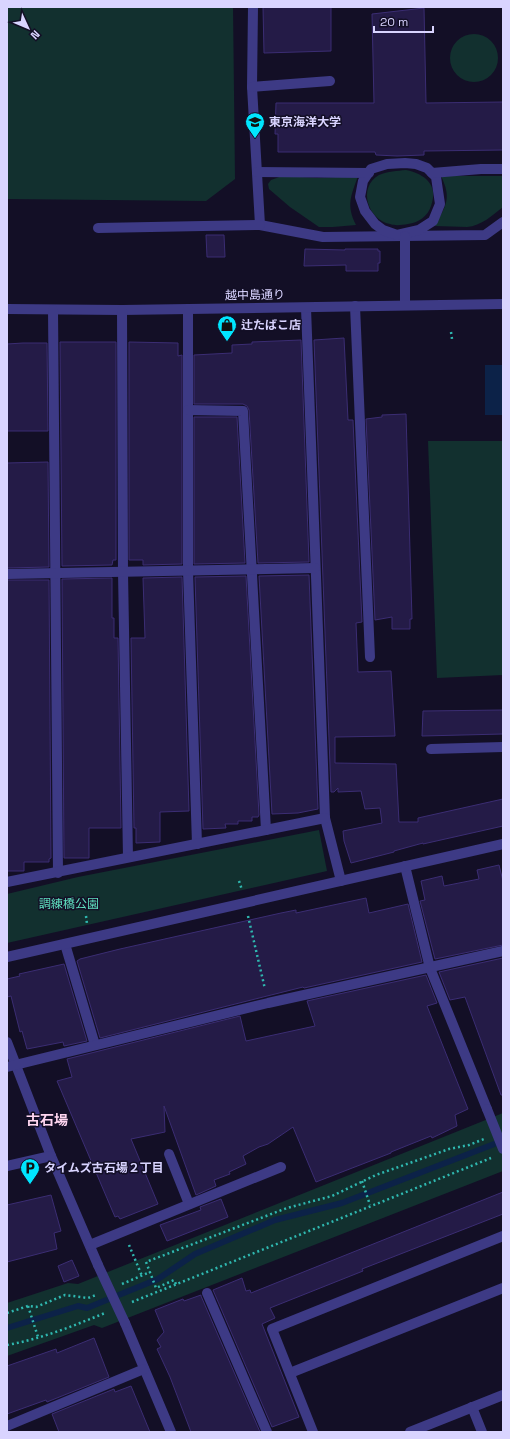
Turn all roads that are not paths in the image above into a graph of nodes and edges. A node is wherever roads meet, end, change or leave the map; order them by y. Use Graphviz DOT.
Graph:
graph roads {
  1 [pos="253,7"];
  2 [pos="330,82"];
  3 [pos="252,87"];
  4 [pos="503,169"];
  5 [pos="257,172"];
  6 [pos="369,173"];
  7 [pos="432,173"];
  8 [pos="503,222"];
  9 [pos="260,225"];
  10 [pos="98,228"];
  11 [pos="401,236"];
  12 [pos="503,304"];
  13 [pos="405,305"];
  14 [pos="355,306"];
  15 [pos="306,308"];
  16 [pos="188,309"];
  17 [pos="7,310"];
  18 [pos="53,310"];
  19 [pos="122,310"];
  20 [pos="188,410"];
  21 [pos="315,568"];
  22 [pos="252,569"];
  23 [pos="188,571"];
  24 [pos="123,572"];
  25 [pos="7,574"];
  26 [pos="54,574"];
  27 [pos="370,657"];
  28 [pos="503,747"];
  29 [pos="432,749"];
  30 [pos="325,818"];
  31 [pos="266,830"];
  32 [pos="197,844"];
  33 [pos="503,844"];
  34 [pos="128,857"];
  35 [pos="405,866"];
  36 [pos="58,873"];
  37 [pos="341,881"];
  38 [pos="7,882"];
  39 [pos="65,944"];
  40 [pos="503,951"];
  41 [pos="7,957"];
  42 [pos="430,968"];
  43 [pos="7,1042"];
  44 [pos="95,1046"];
  45 [pos="12,1066"];
  46 [pos="499,1152"];
  47 [pos="169,1154"];
  48 [pos="51,1156"];
  49 [pos="7,1166"];
  50 [pos="281,1167"];
  51 [pos="189,1204"];
  52 [pos="503,1236"];
  53 [pos="90,1245"];
  54 [pos="503,1288"];
  55 [pos="206,1292"];
  56 [pos="144,1369"];
  57 [pos="290,1373"];
  58 [pos="503,1395"];
  59 [pos="472,1407"];
  60 [pos="7,1426"];
  61 [pos="170,1432"];
  62 [pos="267,1432"];
  63 [pos="314,1432"];
  64 [pos="410,1432"];
  65 [pos="482,1432"];
  1 -- 3 [label="street"];
  2 -- 3 [label="street"];
  3 -- 5 [label="street"];
  4 -- 7 [label="street"];
  5 -- 6 [label="street"];
  5 -- 9 [label="street"];
  6 -- 7 [label="street"];
  6 -- 11 [label="street"];
  7 -- 11 [label="street"];
  8 -- 11 [label="street"];
  9 -- 10 [label="street"];
  9 -- 11 [label="street"];
  11 -- 13 [label="street"];
  12 -- 13 [label="street, 越中島通り"];
  13 -- 14 [label="street, 越中島通り"];
  14 -- 15 [label="street, 越中島通り"];
  14 -- 27 [label="street"];
  15 -- 16 [label="street, 越中島通り"];
  15 -- 21 [label="street"];
  16 -- 19 [label="street, 越中島通り"];
  16 -- 20 [label="street"];
  17 -- 18 [label="street, 越中島通り"];
  18 -- 19 [label="street, 越中島通り"];
  18 -- 26 [label="street"];
  19 -- 24 [label="street"];
  20 -- 22 [label="street"];
  20 -- 23 [label="street"];
  21 -- 22 [label="street"];
  21 -- 30 [label="street"];
  22 -- 23 [label="street"];
  22 -- 31 [label="street"];
  23 -- 24 [label="street"];
  23 -- 32 [label="street"];
  24 -- 26 [label="street"];
  24 -- 34 [label="street"];
  25 -- 26 [label="street"];
  26 -- 36 [label="street"];
  28 -- 29 [label="street"];
  30 -- 31 [label="street"];
  30 -- 37 [label="street"];
  31 -- 32 [label="street"];
  32 -- 34 [label="street"];
  33 -- 35 [label="street"];
  34 -- 36 [label="street"];
  35 -- 37 [label="street"];
  35 -- 42 [label="street"];
  36 -- 38 [label="street"];
  37 -- 39 [label="street"];
  39 -- 41 [label="street"];
  39 -- 44 [label="street"];
  40 -- 42 [label="street"];
  42 -- 44 [label="street"];
  42 -- 46 [label="street, bridge"];
  43 -- 45 [label="street"];
  44 -- 45 [label="street"];
  45 -- 48 [label="street"];
  47 -- 51 [label="street"];
  48 -- 49 [label="street"];
  48 -- 53 [label="street"];
  50 -- 51 [label="street"];
  51 -- 53 [label="street"];
  52 -- 57 [label="street"];
  53 -- 56 [label="street, bridge"];
  54 -- 57 [label="street"];
  55 -- 62 [label="street"];
  56 -- 60 [label="street"];
  56 -- 61 [label="street"];
  57 -- 63 [label="street"];
  58 -- 59 [label="street"];
  59 -- 64 [label="street"];
  59 -- 65 [label="street"];
}
